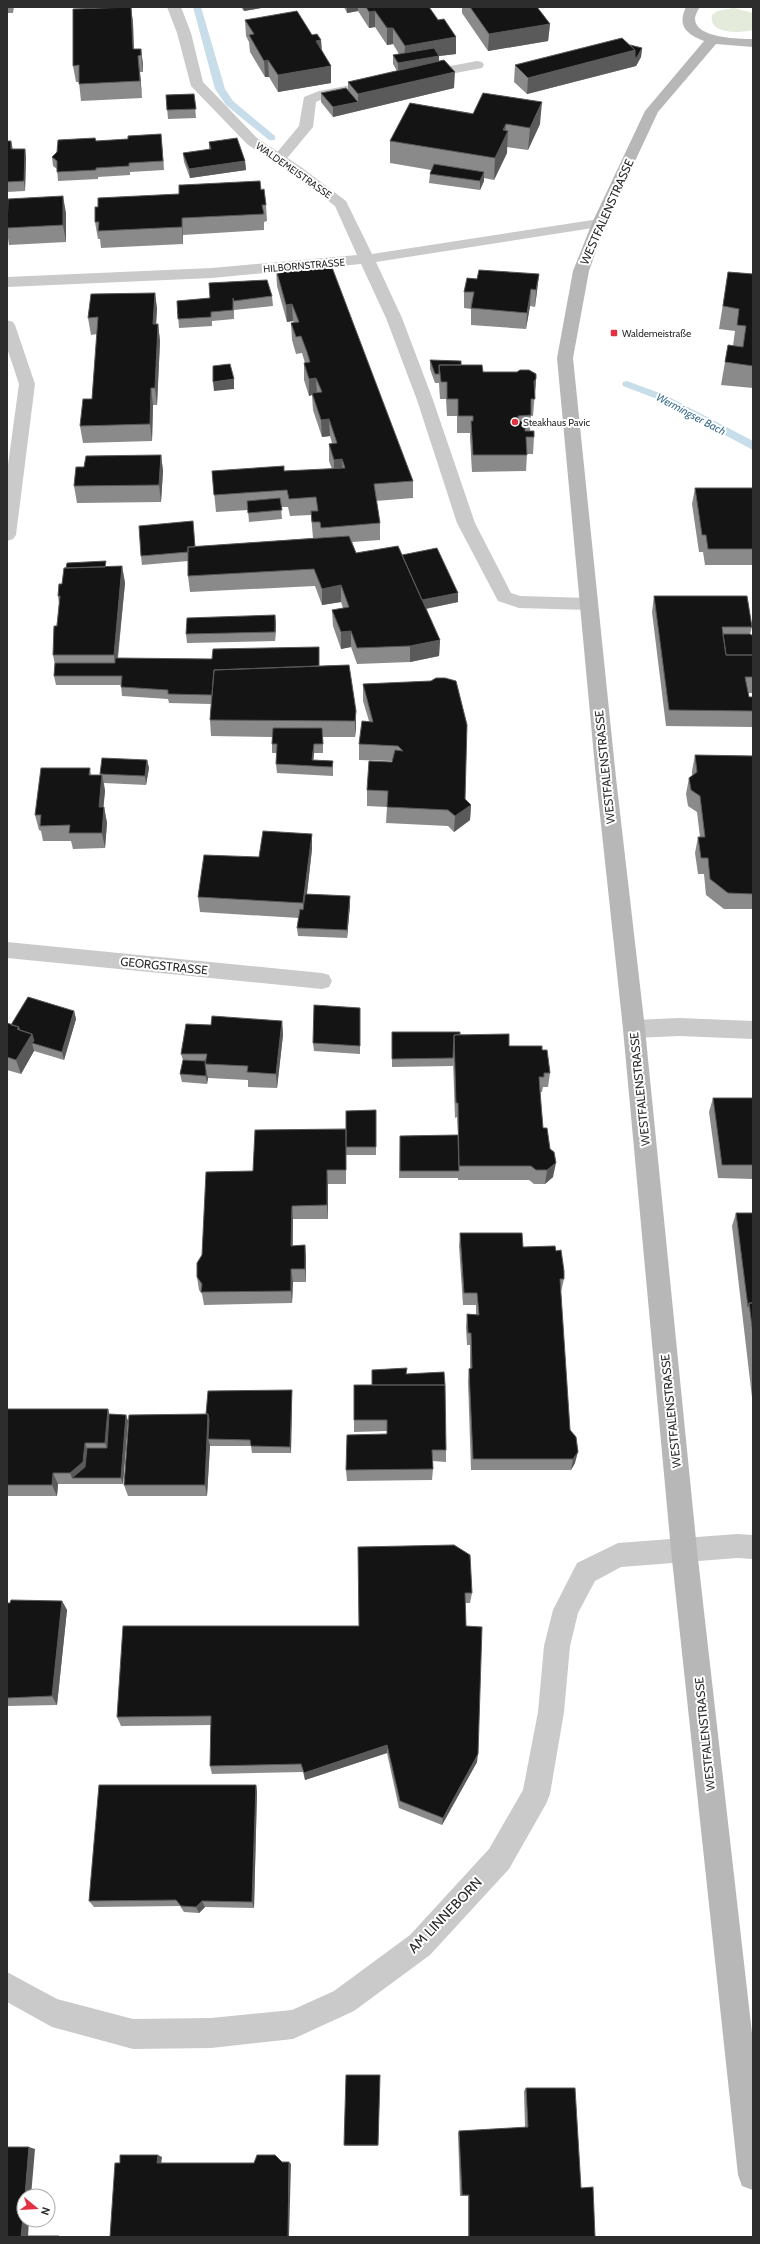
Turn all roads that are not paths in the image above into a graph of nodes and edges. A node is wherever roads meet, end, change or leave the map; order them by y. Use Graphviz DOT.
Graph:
graph roads {
  1 [pos="174,7"];
  2 [pos="693,7"];
  3 [pos="712,40"];
  4 [pos="753,43"];
  5 [pos="477,65"];
  6 [pos="408,78"];
  7 [pos="362,87"];
  8 [pos="279,159"];
  9 [pos="599,224"];
  10 [pos="366,259"];
  11 [pos="7,282"];
  12 [pos="7,325"];
  13 [pos="7,535"];
  14 [pos="589,604"];
  15 [pos="7,950"];
  16 [pos="322,981"];
  17 [pos="634,1029"];
  18 [pos="753,1030"];
  19 [pos="753,1547"];
  20 [pos="684,1550"];
  21 [pos="7,1986"];
  22 [pos="753,2174"];
  1 -- 8 [label="street, WALDEMEISTRASSE"];
  2 -- 3 [label="main road"];
  3 -- 4 [label="main road"];
  3 -- 9 [label="main road, WESTFALENSTRASSE"];
  5 -- 6 [label="street"];
  7 -- 8 [label="street"];
  8 -- 10 [label="street, WALDEMEISTRASSE"];
  9 -- 10 [label="street, HILBORNSTRASSE"];
  9 -- 14 [label="main road, WESTFALENSTRASSE"];
  10 -- 11 [label="street, HILBORNSTRASSE"];
  10 -- 14 [label="street, WALDEMEISTRASSE"];
  12 -- 13 [label="street"];
  14 -- 17 [label="main road, WESTFALENSTRASSE"];
  15 -- 16 [label="street, GEORGSTRASSE"];
  17 -- 18 [label="street"];
  17 -- 20 [label="main road, WESTFALENSTRASSE"];
  19 -- 20 [label="street, AM LINNEBORN"];
  20 -- 21 [label="street, AM LINNEBORN"];
  20 -- 22 [label="main road, WESTFALENSTRASSE"];
}
